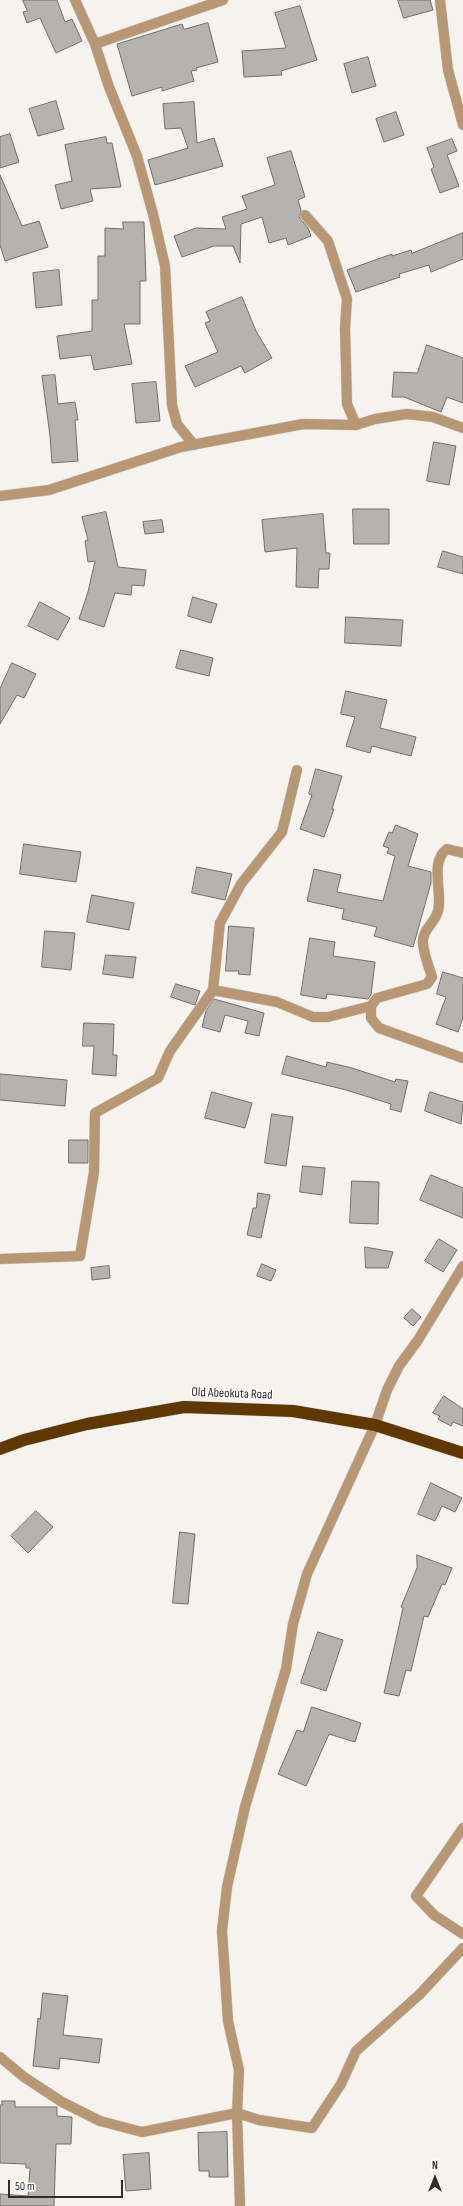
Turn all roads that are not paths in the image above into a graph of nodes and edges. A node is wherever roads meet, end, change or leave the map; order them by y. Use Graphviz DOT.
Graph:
graph roads {
  1 [pos="75,0"];
  2 [pos="223,0"];
  3 [pos="440,0"];
  4 [pos="95,44"];
  5 [pos="463,125"];
  6 [pos="305,215"];
  7 [pos="356,426"];
  8 [pos="463,428"];
  9 [pos="194,445"];
  10 [pos="0,496"];
  11 [pos="297,770"];
  12 [pos="463,853"];
  13 [pos="213,990"];
  14 [pos="370,1006"];
  15 [pos="463,1058"];
  16 [pos="0,1259"];
  17 [pos="463,1266"];
  18 [pos="375,1425"];
  19 [pos="0,1449"];
  20 [pos="463,1453"];
  21 [pos="463,1828"];
  22 [pos="463,1934"];
  23 [pos="463,1948"];
  24 [pos="0,2058"];
  25 [pos="237,2113"];
  26 [pos="240,2206"];
  1 -- 4 [label="street"];
  2 -- 4 [label="street"];
  3 -- 5 [label="street"];
  4 -- 9 [label="street"];
  6 -- 7 [label="street"];
  7 -- 8 [label="street"];
  7 -- 9 [label="street"];
  9 -- 10 [label="street"];
  11 -- 13 [label="street"];
  12 -- 14 [label="street"];
  13 -- 14 [label="street"];
  13 -- 16 [label="street"];
  14 -- 15 [label="street"];
  17 -- 18 [label="street"];
  18 -- 19 [label="highway, Old Abeokuta Road"];
  18 -- 20 [label="highway, Old Abeokuta Road"];
  18 -- 25 [label="street"];
  21 -- 22 [label="street"];
  23 -- 25 [label="street"];
  24 -- 25 [label="street"];
  25 -- 26 [label="street"];
}
